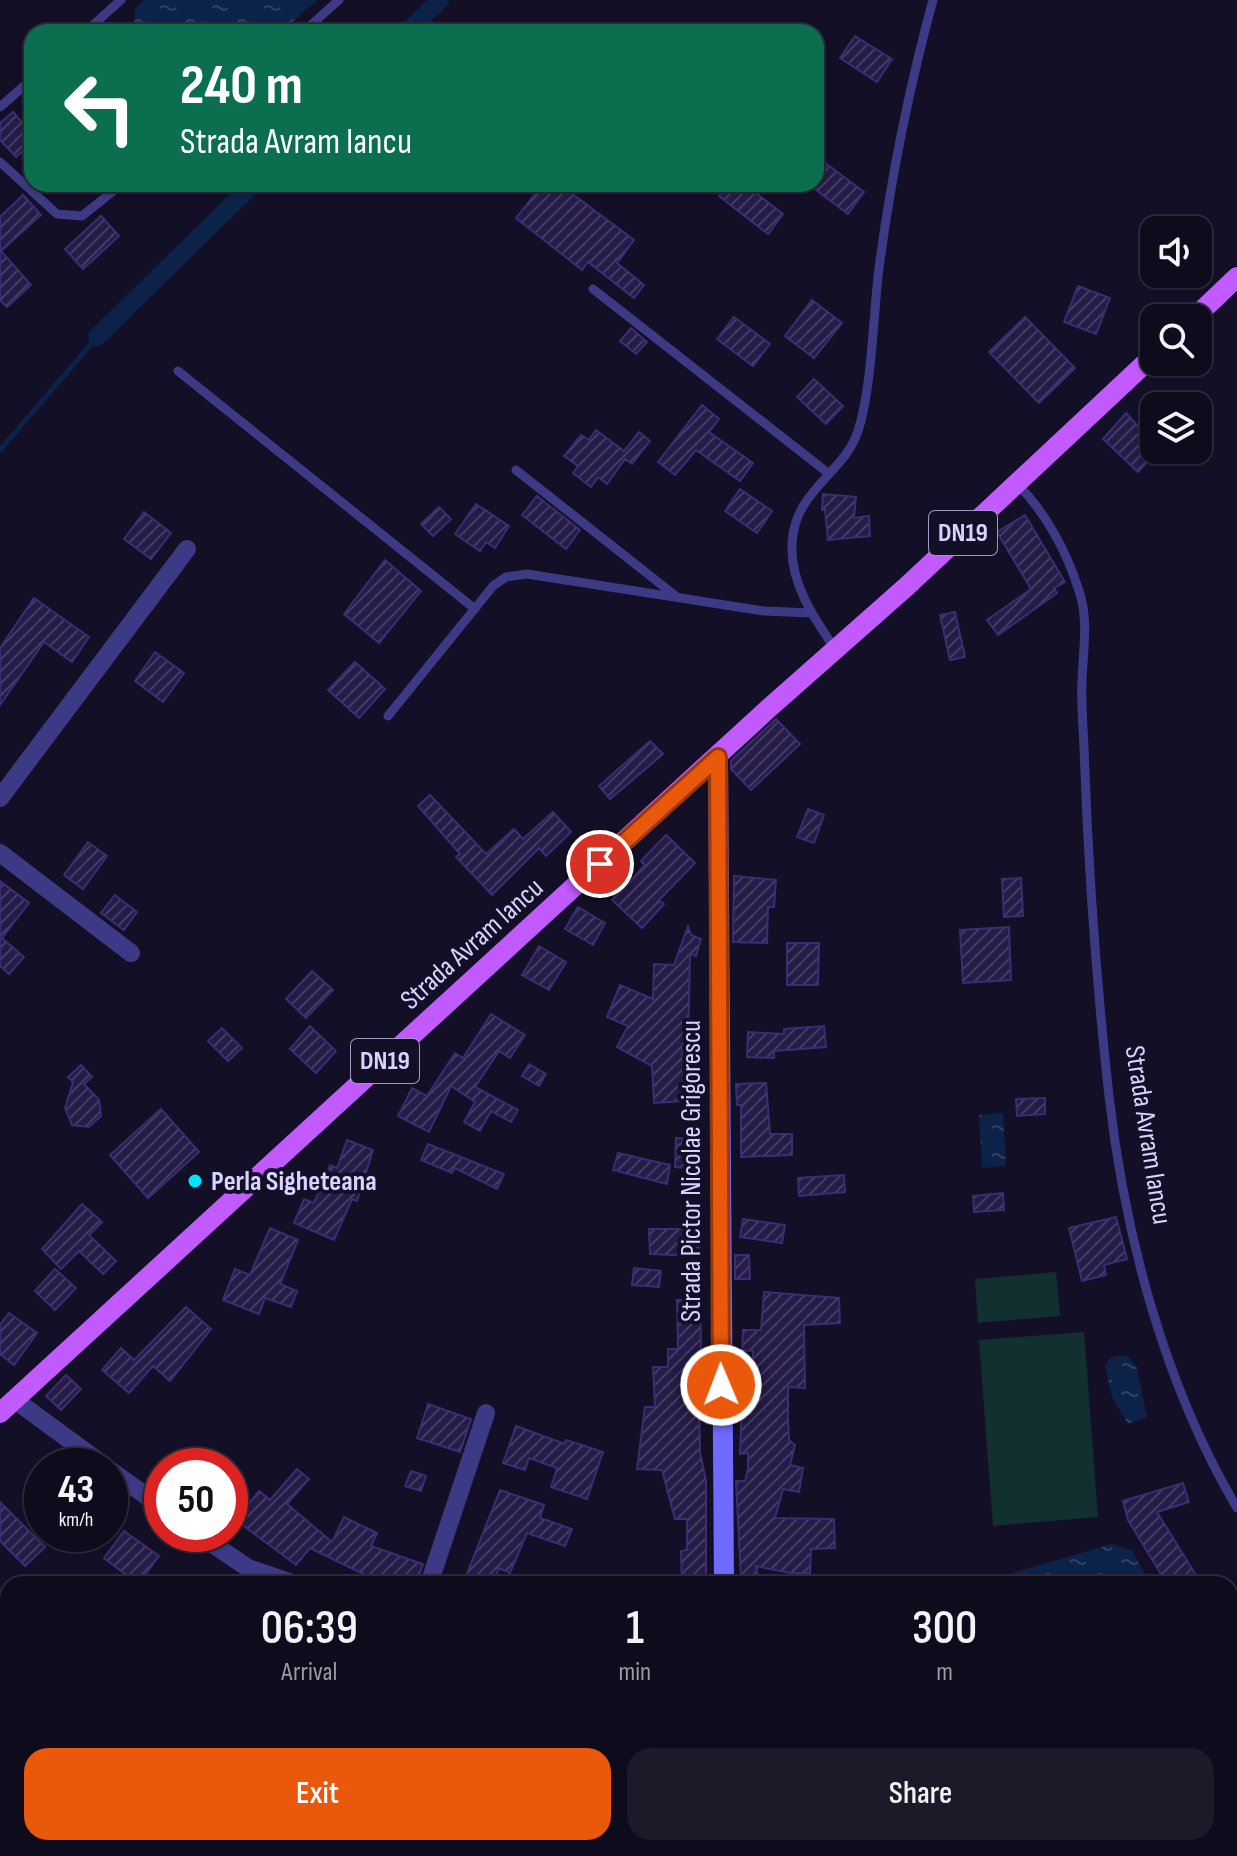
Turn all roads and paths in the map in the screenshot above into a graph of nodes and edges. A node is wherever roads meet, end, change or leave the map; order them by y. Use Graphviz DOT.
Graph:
graph roads {
  1 [pos="121,0"];
  2 [pos="339,0"];
  3 [pos="933,0"];
  4 [pos="94,24"];
  5 [pos="312,24"];
  6 [pos="24,86"];
  7 [pos="0,107"];
  8 [pos="0,162"];
  9 [pos="24,184"];
  10 [pos="33,192"];
  11 [pos="112,192"];
  12 [pos="1235,279"];
  13 [pos="593,289"];
  14 [pos="1209,304"];
  15 [pos="1140,368"];
  16 [pos="178,371"];
  17 [pos="516,470"];
  18 [pos="828,473"];
  19 [pos="1016,483"];
  20 [pos="187,549"];
  21 [pos="678,598"];
  22 [pos="475,609"];
  23 [pos="811,613"];
  24 [pos="835,649"];
  25 [pos="388,716"];
  26 [pos="718,757"];
  27 [pos="0,798"];
  28 [pos="0,853"];
  29 [pos="131,953"];
  30 [pos="7,1406"];
  31 [pos="486,1413"];
  32 [pos="76,1448"];
  33 [pos="1237,1508"];
  34 [pos="224,1552"];
  35 [pos="272,1576"];
  36 [pos="432,1576"];
  37 [pos="724,1576"];
  1 -- 4 [label="lane"];
  2 -- 5 [label="lane"];
  3 -- 18 [label="lane"];
  6 -- 7 [label="lane"];
  8 -- 9 [label="lane"];
  10 -- 11 [label="lane"];
  12 -- 14 [label="main road"];
  13 -- 18 [label="lane"];
  15 -- 19 [label="main road, Strada Avram Iancu / DN19"];
  16 -- 22 [label="lane"];
  17 -- 21 [label="lane"];
  18 -- 23 [label="lane"];
  19 -- 24 [label="main road, Strada Avram Iancu / DN19"];
  19 -- 33 [label="lane, Strada Avram Iancu"];
  20 -- 27 [label="street"];
  21 -- 22 [label="lane"];
  21 -- 23 [label="lane"];
  22 -- 25 [label="lane"];
  23 -- 24 [label="lane"];
  24 -- 26 [label="main road, Strada Avram Iancu / DN19"];
  26 -- 30 [label="main road, Strada Avram Iancu / DN19"];
  26 -- 37 [label="main road, Strada Pictor Nicolae Grigorescu"];
  28 -- 29 [label="street"];
  30 -- 32 [label="street"];
  31 -- 36 [label="street"];
  34 -- 35 [label="street"];
}
